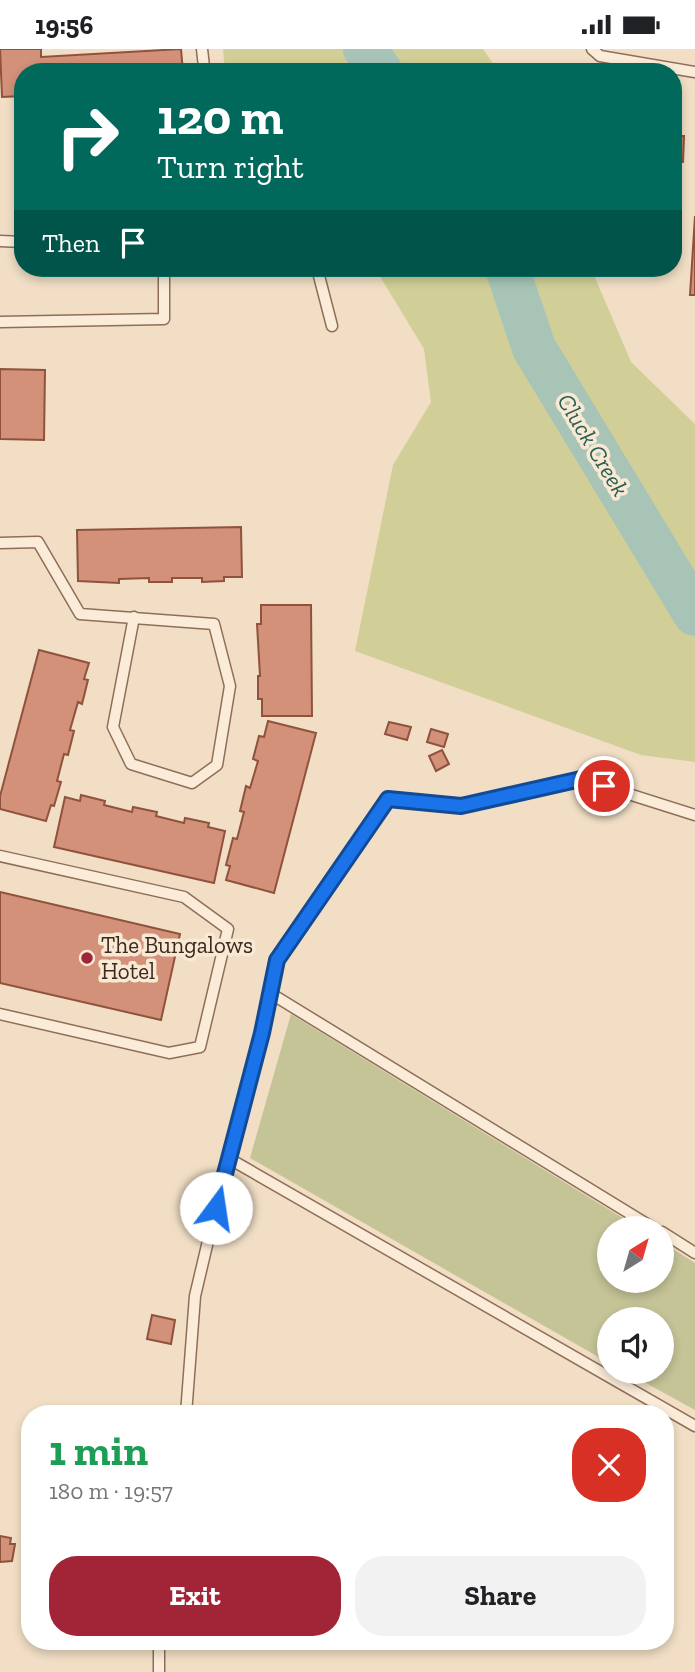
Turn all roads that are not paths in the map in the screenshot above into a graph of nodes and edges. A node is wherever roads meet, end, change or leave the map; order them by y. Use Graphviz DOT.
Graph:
graph roads {
  1 [pos="592,49"];
  2 [pos="642,63"];
  3 [pos="164,277"];
  4 [pos="319,277"];
  5 [pos="0,321"];
  6 [pos="332,326"];
  7 [pos="0,543"];
  8 [pos="134,617"];
  9 [pos="695,815"];
  10 [pos="0,856"];
  11 [pos="270,993"];
  12 [pos="0,1014"];
  13 [pos="229,1158"];
  14 [pos="635,1216"];
  15 [pos="674,1240"];
  16 [pos="695,1253"];
  17 [pos="187,1405"];
  18 [pos="658,1405"];
  19 [pos="674,1414"];
  20 [pos="695,1426"];
  21 [pos="159,1650"];
  22 [pos="159,1672"];
  1 -- 2 [label="lane"];
  3 -- 5 [label="lane"];
  4 -- 6 [label="lane"];
  7 -- 8 [label="lane"];
  8 -- 8 [label="lane"];
  9 -- 11 [label="lane"];
  10 -- 12 [label="lane"];
  11 -- 13 [label="lane"];
  11 -- 14 [label="lane"];
  13 -- 17 [label="lane"];
  13 -- 18 [label="lane"];
  15 -- 16 [label="lane"];
  19 -- 20 [label="lane"];
  21 -- 22 [label="lane"];
}
